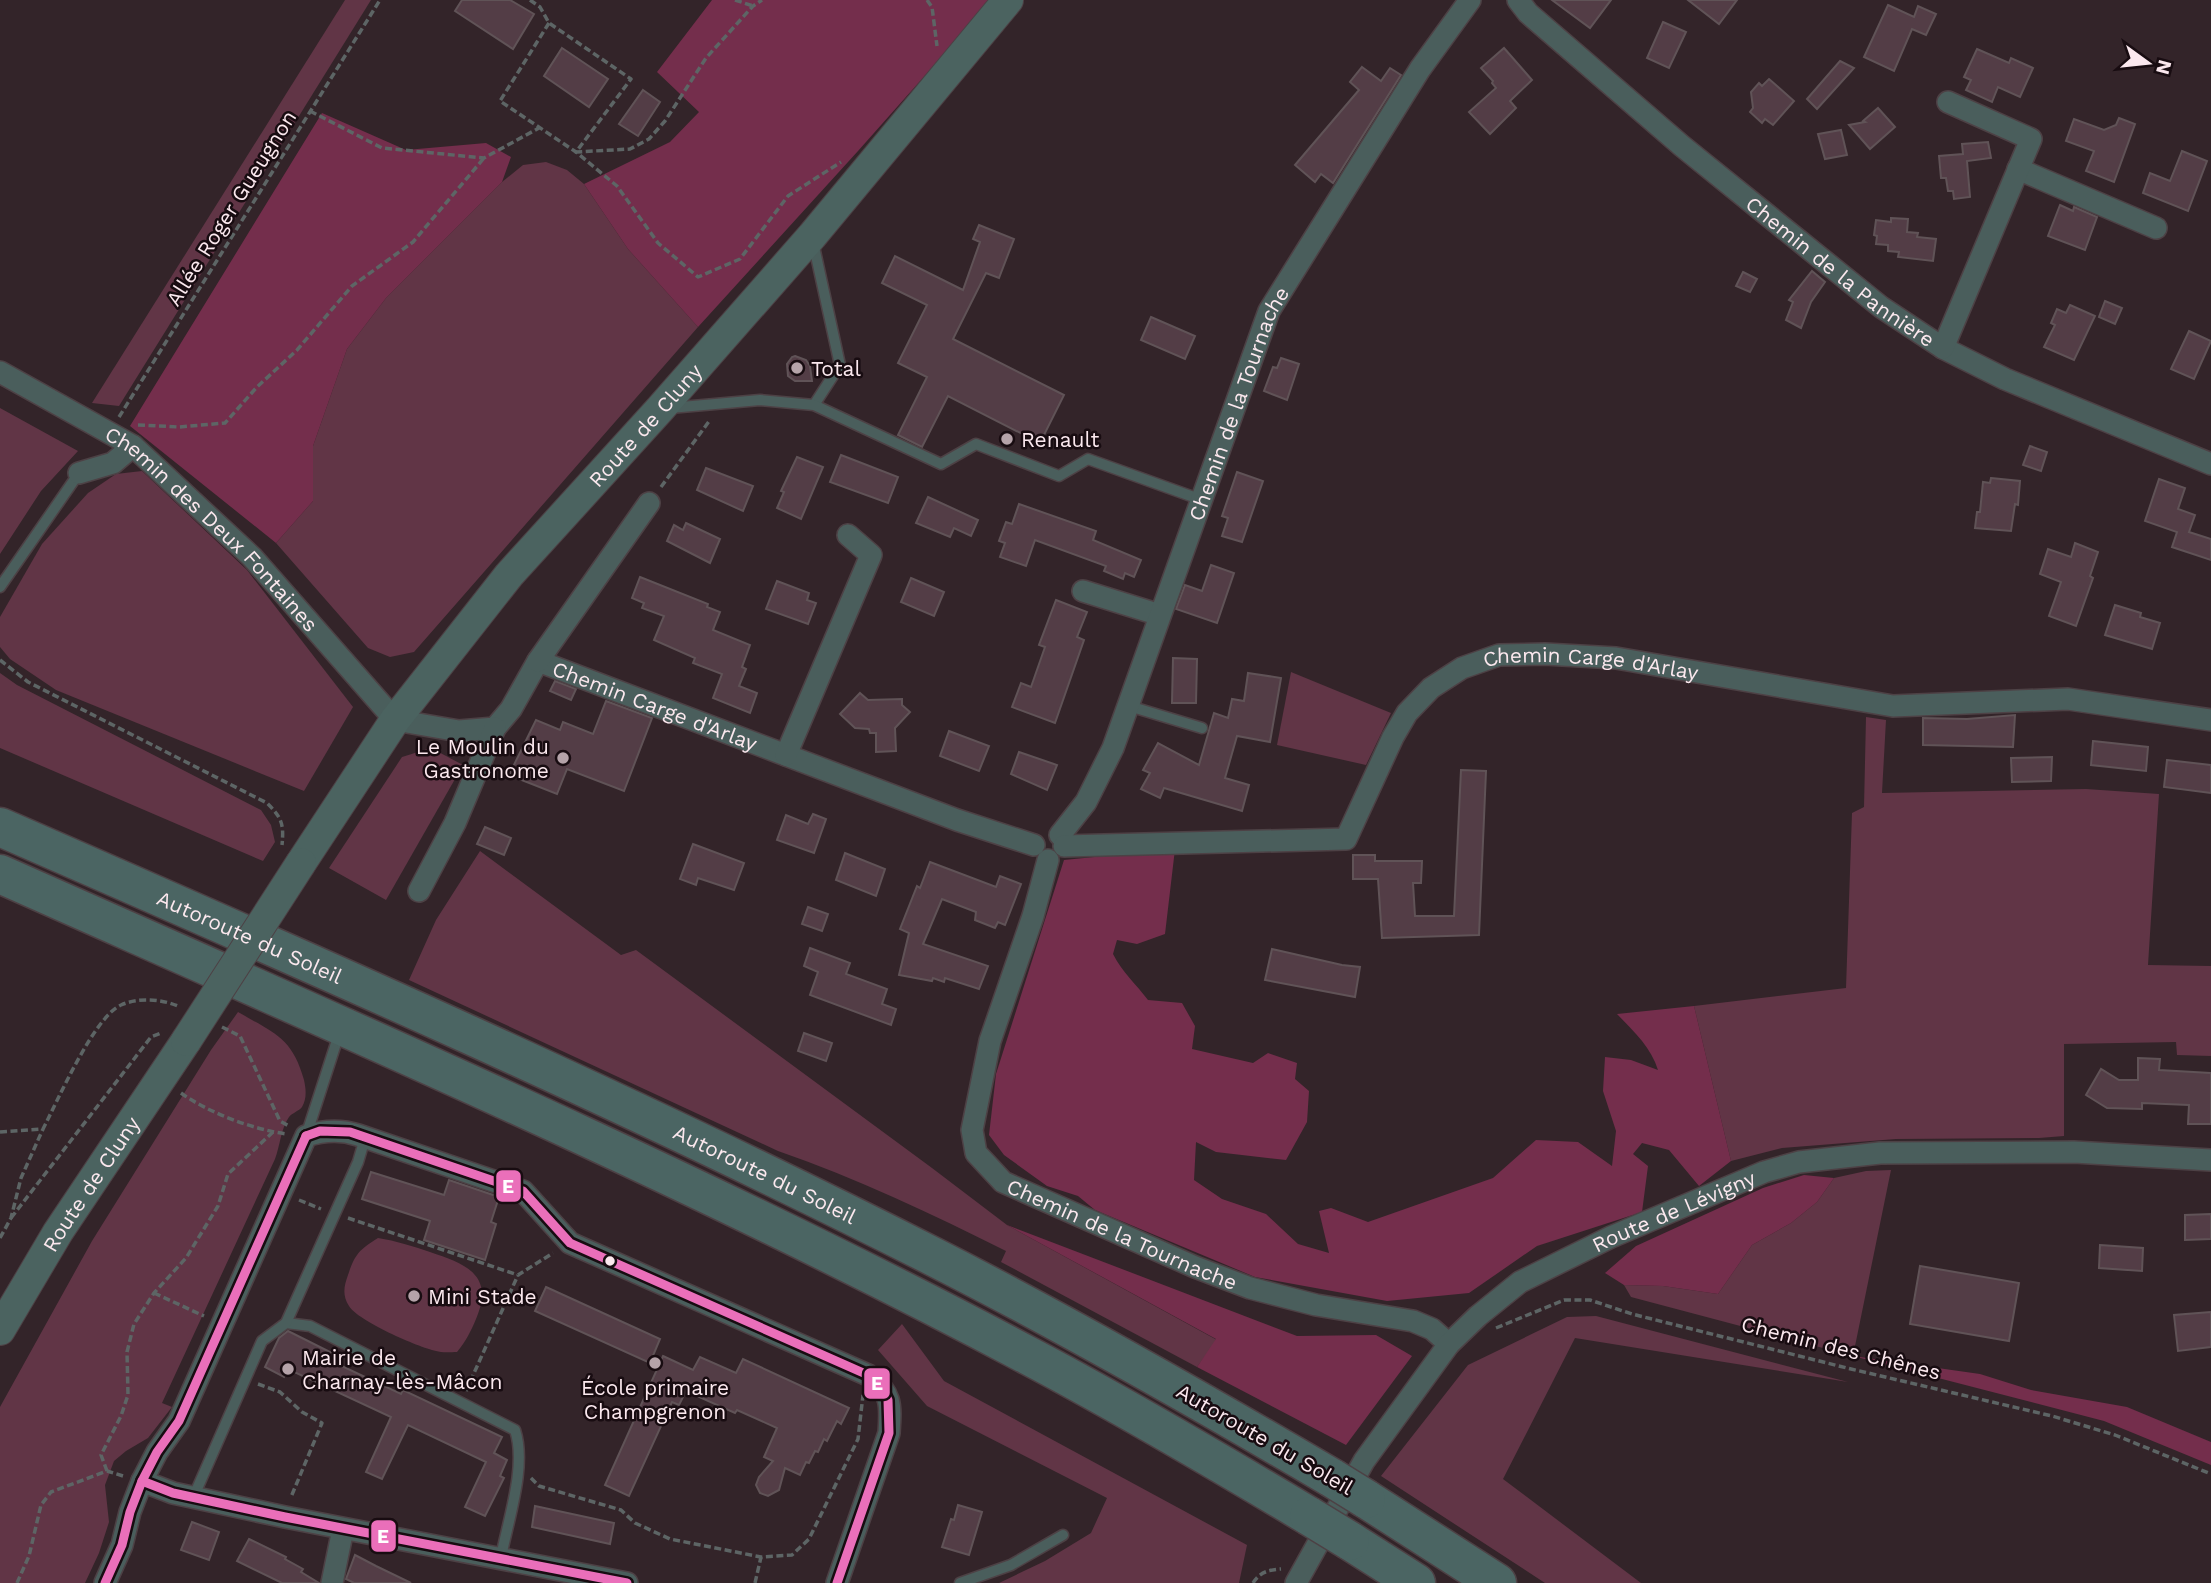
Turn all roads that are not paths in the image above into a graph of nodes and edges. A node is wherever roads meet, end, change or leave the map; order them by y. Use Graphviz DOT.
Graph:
graph roads {
  1 [pos="1009,0"];
  2 [pos="1470,0"];
  3 [pos="1518,0"];
  4 [pos="1948,102"];
  5 [pos="2018,169"];
  6 [pos="2156,228"];
  7 [pos="812,236"];
  8 [pos="1943,348"];
  9 [pos="0,372"];
  10 [pos="814,405"];
  11 [pos="660,409"];
  12 [pos="133,446"];
  13 [pos="2211,464"];
  14 [pos="79,473"];
  15 [pos="1202,500"];
  16 [pos="649,503"];
  17 [pos="848,535"];
  18 [pos="0,587"];
  19 [pos="1083,591"];
  20 [pos="1160,615"];
  21 [pos="538,660"];
  22 [pos="1129,706"];
  23 [pos="395,720"];
  24 [pos="2211,720"];
  25 [pos="495,728"];
  26 [pos="1202,729"];
  27 [pos="786,754"];
  28 [pos="0,827"];
  29 [pos="1062,840"];
  30 [pos="1041,853"];
  31 [pos="0,874"];
  32 [pos="419,891"];
  33 [pos="342,1025"];
  34 [pos="358,1135"];
  35 [pos="306,1136"];
  36 [pos="2211,1160"];
  37 [pos="286,1323"];
  38 [pos="0,1330"];
  39 [pos="1454,1339"];
  40 [pos="142,1481"];
  41 [pos="193,1498"];
  42 [pos="343,1529"];
  43 [pos="1063,1535"];
  44 [pos="501,1557"];
  45 [pos="539,1575"];
  46 [pos="105,1583"];
  47 [pos="332,1583"];
  48 [pos="627,1583"];
  49 [pos="837,1583"];
  50 [pos="960,1583"];
  51 [pos="1296,1583"];
  52 [pos="1416,1583"];
  53 [pos="1497,1583"];
  1 -- 7 [label="main road, Route de Cluny"];
  2 -- 15 [label="street, Chemin de la Tournache"];
  3 -- 8 [label="street, Chemin de la Pannière"];
  4 -- 5 [label="street"];
  5 -- 6 [label="street"];
  5 -- 8 [label="street"];
  7 -- 10 [label="lane"];
  7 -- 11 [label="main road, Route de Cluny"];
  8 -- 13 [label="street, Chemin de la Pannière"];
  9 -- 12 [label="street, Chemin des Deux Fontaines"];
  10 -- 11 [label="lane"];
  10 -- 15 [label="lane"];
  11 -- 23 [label="main road, Route de Cluny"];
  12 -- 14 [label="street"];
  12 -- 23 [label="street, Chemin des Deux Fontaines"];
  14 -- 18 [label="lane"];
  15 -- 20 [label="street, Chemin de la Tournache"];
  16 -- 21 [label="street"];
  17 -- 27 [label="street, Chemin Carge d'Arlay"];
  19 -- 20 [label="street"];
  20 -- 22 [label="street, Chemin de la Tournache"];
  21 -- 25 [label="street, Chemin Carge d'Arlay"];
  21 -- 27 [label="street, Chemin Carge d'Arlay"];
  22 -- 26 [label="lane"];
  22 -- 29 [label="street, Chemin de la Tournache"];
  23 -- 25 [label="street"];
  23 -- 38 [label="main road, Route de Cluny, bridge"];
  24 -- 29 [label="street, Chemin Carge d'Arlay"];
  25 -- 32 [label="street, Chemin Carge d'Arlay"];
  27 -- 30 [label="street, Chemin Carge d'Arlay"];
  28 -- 53 [label="highway, Autoroute du Soleil, bridge"];
  29 -- 30 [label="street"];
  30 -- 39 [label="street, Chemin de la Tournache"];
  31 -- 33 [label="highway, Autoroute du Soleil"];
  33 -- 35 [label="lane"];
  33 -- 52 [label="highway, Autoroute du Soleil, bridge"];
  34 -- 35 [label="street"];
  34 -- 37 [label="lane"];
  34 -- 49 [label="street"];
  35 -- 40 [label="street"];
  36 -- 39 [label="street, Route de Lévigny"];
  37 -- 41 [label="lane"];
  37 -- 44 [label="lane"];
  39 -- 51 [label="street, Route de Lévigny"];
  40 -- 41 [label="street"];
  40 -- 46 [label="street"];
  41 -- 42 [label="street"];
  42 -- 44 [label="street"];
  42 -- 47 [label="street"];
  43 -- 50 [label="lane"];
  44 -- 45 [label="street"];
  45 -- 48 [label="street"];
}
